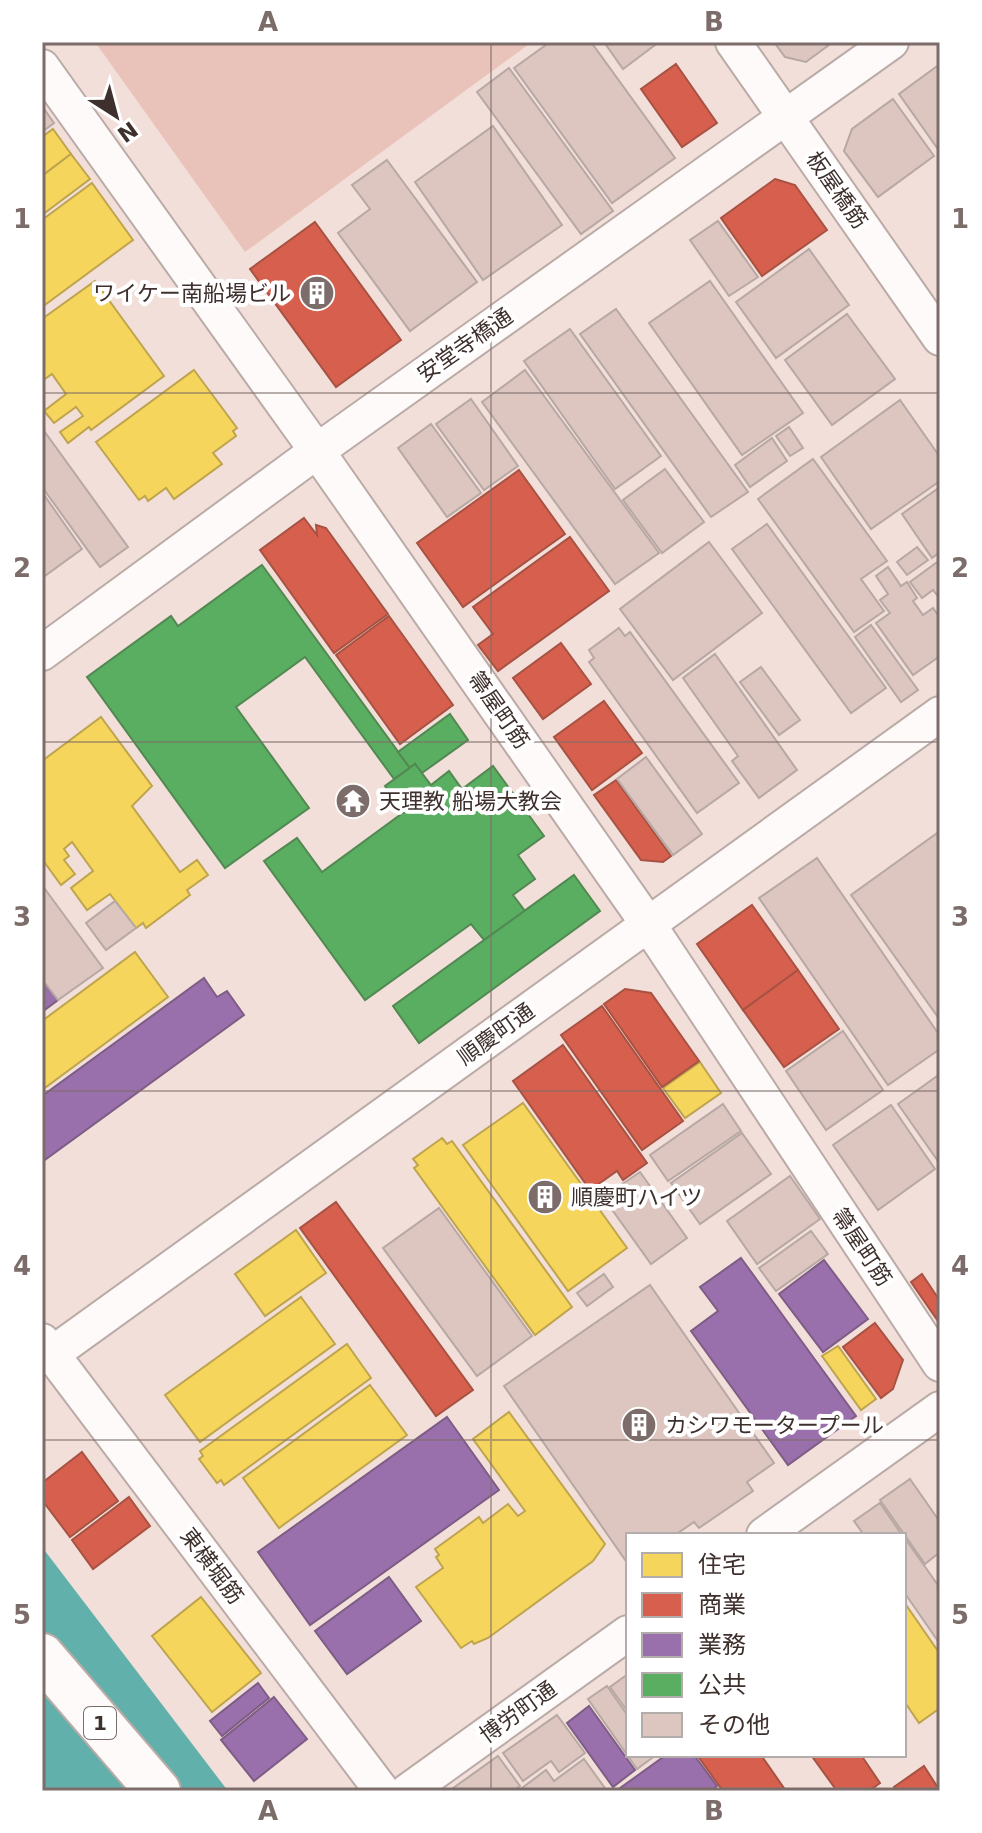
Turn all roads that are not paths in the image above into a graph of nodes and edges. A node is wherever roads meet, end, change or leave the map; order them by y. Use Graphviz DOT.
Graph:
graph roads {
  1 [pos="733,42"];
  2 [pos="891,42"];
  3 [pos="42,67"];
  4 [pos="786,117"];
  5 [pos="940,338"];
  6 [pos="317,451"];
  7 [pos="42,653"];
  8 [pos="940,714"];
  9 [pos="648,924"];
  10 [pos="47,1348"];
  11 [pos="940,1364"];
  12 [pos="940,1409"];
  13 [pos="767,1533"];
  14 [pos="626,1634"];
  15 [pos="42,1656"];
  16 [pos="42,1672"];
  17 [pos="131,1791"];
  18 [pos="158,1791"];
  19 [pos="382,1791"];
  20 [pos="408,1791"];
  1 -- 4 [label="street, 板屋橋筋"];
  2 -- 4 [label="street, 安堂寺橋通"];
  3 -- 6 [label="street, 箒屋町筋"];
  4 -- 5 [label="street, 板屋橋筋"];
  4 -- 6 [label="street, 安堂寺橋通"];
  6 -- 7 [label="street, 安堂寺橋通"];
  6 -- 9 [label="street, 箒屋町筋"];
  8 -- 9 [label="street, 順慶町通"];
  9 -- 10 [label="street, 順慶町通"];
  9 -- 11 [label="street, 箒屋町筋"];
  10 -- 19 [label="street, 東横堀筋"];
  12 -- 13 [label="street"];
  14 -- 20 [label="street, 博労町通"];
  15 -- 18 [label="highway, 1"];
  16 -- 17 [label="highway, 1"];
}
